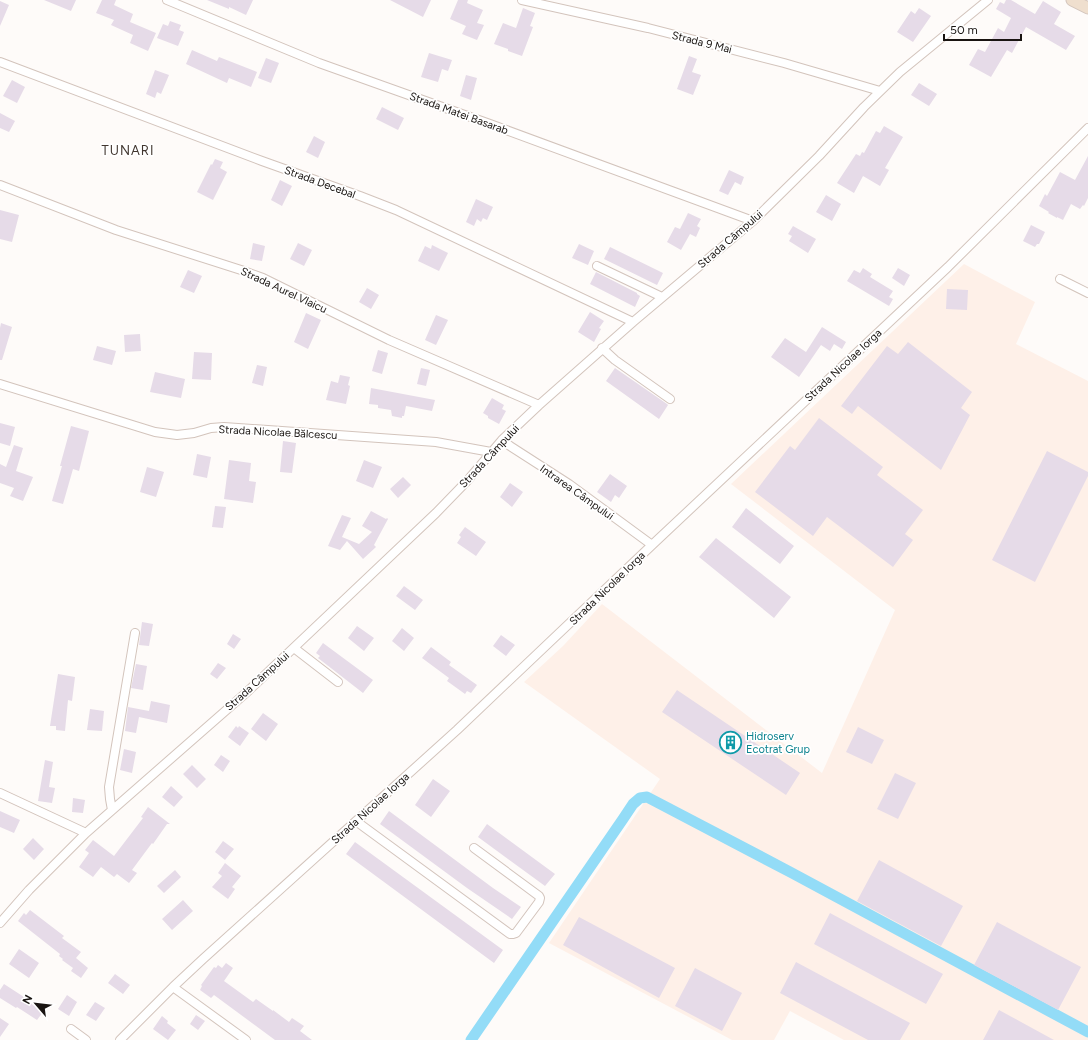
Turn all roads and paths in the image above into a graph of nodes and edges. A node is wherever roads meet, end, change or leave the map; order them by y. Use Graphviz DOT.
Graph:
graph roads {
  1 [pos="167,0"];
  2 [pos="522,0"];
  3 [pos="988,0"];
  4 [pos="1072,0"];
  5 [pos="1088,8"];
  6 [pos="0,62"];
  7 [pos="880,91"];
  8 [pos="1088,128"];
  9 [pos="0,185"];
  10 [pos="752,221"];
  11 [pos="597,266"];
  12 [pos="1060,279"];
  13 [pos="1088,293"];
  14 [pos="662,297"];
  15 [pos="633,322"];
  16 [pos="602,348"];
  17 [pos="0,384"];
  18 [pos="670,399"];
  19 [pos="539,405"];
  20 [pos="502,440"];
  21 [pos="491,452"];
  22 [pos="652,545"];
  23 [pos="135,633"];
  24 [pos="294,648"];
  25 [pos="338,682"];
  26 [pos="0,793"];
  27 [pos="112,810"];
  28 [pos="356,821"];
  29 [pos="86,833"];
  30 [pos="474,848"];
  31 [pos="0,923"];
  32 [pos="173,987"];
  33 [pos="70,1029"];
  34 [pos="86,1040"];
  35 [pos="120,1040"];
  36 [pos="246,1040"];
  1 -- 10 [label="street, Strada Matei Basarab"];
  2 -- 7 [label="street, Strada 9 Mai"];
  3 -- 7 [label="street, Strada Câmpului"];
  4 -- 5 [label="main road"];
  6 -- 15 [label="street, Strada Decebal"];
  7 -- 10 [label="street, Strada Câmpului"];
  8 -- 22 [label="street, Strada Nicolae Iorga"];
  9 -- 19 [label="street, Strada Aurel Vlaicu"];
  10 -- 14 [label="street, Strada Câmpului"];
  11 -- 14 [label="street"];
  12 -- 13 [label="street"];
  14 -- 15 [label="street, Strada Câmpului"];
  15 -- 16 [label="street, Strada Câmpului"];
  16 -- 18 [label="street"];
  16 -- 19 [label="street, Strada Câmpului"];
  17 -- 21 [label="street, Strada Nicolae Bălcescu"];
  19 -- 20 [label="street, Strada Câmpului"];
  20 -- 21 [label="street, Strada Câmpului"];
  20 -- 22 [label="street, Intrarea Câmpului"];
  21 -- 24 [label="street, Strada Câmpului"];
  22 -- 28 [label="street, Strada Nicolae Iorga"];
  23 -- 27 [label="street"];
  24 -- 25 [label="street"];
  24 -- 27 [label="street, Strada Câmpului"];
  26 -- 29 [label="street"];
  27 -- 29 [label="street, Strada Câmpului"];
  28 -- 30 [label="street"];
  28 -- 32 [label="street, Strada Nicolae Iorga"];
  29 -- 31 [label="street, Strada Câmpului"];
  32 -- 35 [label="street, Strada Nicolae Iorga"];
  32 -- 36 [label="street"];
  33 -- 34 [label="street"];
}
